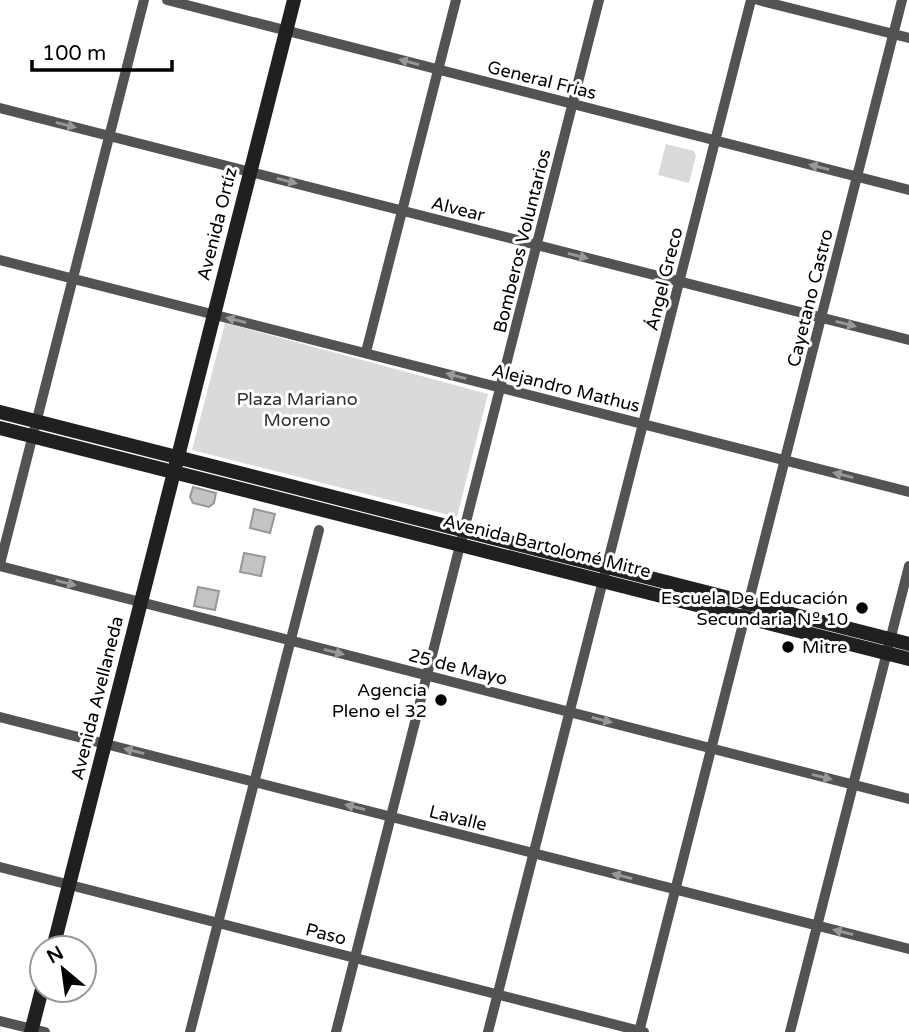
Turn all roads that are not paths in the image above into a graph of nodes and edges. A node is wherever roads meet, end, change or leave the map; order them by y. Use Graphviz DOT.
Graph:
graph roads {
  1 [pos="144,0"];
  2 [pos="167,0"];
  3 [pos="294,0"];
  4 [pos="456,0"];
  5 [pos="599,0"];
  6 [pos="751,0"];
  7 [pos="758,0"];
  8 [pos="902,0"];
  9 [pos="286,30"];
  10 [pos="893,34"];
  11 [pos="909,38"];
  12 [pos="438,69"];
  13 [pos="573,104"];
  14 [pos="0,108"];
  15 [pos="109,136"];
  16 [pos="715,140"];
  17 [pos="250,172"];
  18 [pos="857,176"];
  19 [pos="909,190"];
  20 [pos="402,211"];
  21 [pos="537,245"];
  22 [pos="0,260"];
  23 [pos="73,278"];
  24 [pos="679,282"];
  25 [pos="214,314"];
  26 [pos="821,318"];
  27 [pos="909,340"];
  28 [pos="366,352"];
  29 [pos="500,388"];
  30 [pos="0,412"];
  31 [pos="643,424"];
  32 [pos="0,428"];
  33 [pos="34,429"];
  34 [pos="785,460"];
  35 [pos="176,464"];
  36 [pos="909,492"];
  37 [pos="319,530"];
  38 [pos="462,537"];
  39 [pos="0,565"];
  40 [pos="909,566"];
  41 [pos="605,573"];
  42 [pos="141,603"];
  43 [pos="747,610"];
  44 [pos="290,641"];
  45 [pos="909,644"];
  46 [pos="889,646"];
  47 [pos="909,659"];
  48 [pos="427,676"];
  49 [pos="569,712"];
  50 [pos="0,717"];
  51 [pos="105,744"];
  52 [pos="711,748"];
  53 [pos="254,782"];
  54 [pos="853,785"];
  55 [pos="909,799"];
  56 [pos="391,817"];
  57 [pos="533,853"];
  58 [pos="0,867"];
  59 [pos="69,885"];
  60 [pos="675,890"];
  61 [pos="218,923"];
  62 [pos="817,926"];
  63 [pos="56,934"];
  64 [pos="909,949"];
  65 [pos="355,958"];
  66 [pos="497,995"];
  67 [pos="40,1004"];
  68 [pos="0,1021"];
  69 [pos="36,1031"];
  70 [pos="190,1032"];
  71 [pos="336,1032"];
  72 [pos="488,1032"];
  73 [pos="641,1032"];
  74 [pos="790,1032"];
  1 -- 15 [label="street"];
  2 -- 9 [label="street, General Frías"];
  3 -- 9 [label="main road, Avenida Ortíz"];
  4 -- 12 [label="street"];
  5 -- 13 [label="street, Bomberos Voluntarios"];
  6 -- 16 [label="street, Ángel Greco"];
  7 -- 10 [label="street"];
  8 -- 10 [label="street, Cayetano Castro"];
  12 -- 9 [label="street, General Frías, one-way"];
  9 -- 17 [label="main road, Avenida Ortíz"];
  10 -- 11 [label="street"];
  10 -- 18 [label="street, Cayetano Castro"];
  12 -- 13 [label="street, General Frías"];
  12 -- 20 [label="street"];
  13 -- 16 [label="street, General Frías"];
  13 -- 21 [label="street, Bomberos Voluntarios"];
  14 -- 15 [label="street, Alvear, one-way"];
  15 -- 17 [label="street, Alvear"];
  15 -- 23 [label="street"];
  18 -- 16 [label="street, General Frías, one-way"];
  16 -- 24 [label="street, Ángel Greco"];
  17 -- 20 [label="street, Alvear, one-way"];
  17 -- 25 [label="main road, Avenida Ortíz"];
  18 -- 19 [label="street, General Frías"];
  18 -- 26 [label="street, Cayetano Castro"];
  20 -- 21 [label="street, Alvear"];
  20 -- 28 [label="street"];
  21 -- 24 [label="street, Alvear, one-way"];
  21 -- 29 [label="street, Bomberos Voluntarios"];
  22 -- 23 [label="street, Alejandro Mathus"];
  23 -- 25 [label="street, Alejandro Mathus"];
  23 -- 33 [label="street"];
  24 -- 26 [label="street, Alvear"];
  24 -- 31 [label="street, Ángel Greco"];
  28 -- 25 [label="street, Alejandro Mathus, one-way"];
  25 -- 35 [label="main road, Avenida Ortíz"];
  26 -- 27 [label="street, Alvear, one-way"];
  26 -- 34 [label="street, Cayetano Castro"];
  29 -- 28 [label="street, Alejandro Mathus, one-way"];
  29 -- 31 [label="street, Alejandro Mathus"];
  29 -- 38 [label="street, Bomberos Voluntarios"];
  30 -- 33 [label="main road"];
  31 -- 34 [label="street, Alejandro Mathus"];
  31 -- 41 [label="street, Ángel Greco"];
  32 -- 33 [label="main road"];
  33 -- 35 [label="main road, Avenida Bartolomé Mitre"];
  33 -- 39 [label="street"];
  36 -- 34 [label="street, Alejandro Mathus, one-way"];
  34 -- 43 [label="street, Cayetano Castro"];
  35 -- 38 [label="main road, Avenida Bartolomé Mitre"];
  35 -- 42 [label="main road, Avenida Avellaneda"];
  37 -- 44 [label="street"];
  38 -- 41 [label="main road, Avenida Bartolomé Mitre"];
  38 -- 48 [label="street, Bomberos Voluntarios"];
  39 -- 42 [label="street, 25 de Mayo, one-way"];
  40 -- 46 [label="street"];
  41 -- 43 [label="main road, Avenida Bartolomé Mitre"];
  41 -- 49 [label="street, Ángel Greco"];
  42 -- 44 [label="street, 25 de Mayo"];
  42 -- 51 [label="main road, Avenida Avellaneda"];
  43 -- 46 [label="main road, Avenida Bartolomé Mitre"];
  43 -- 52 [label="street, Cayetano Castro"];
  44 -- 48 [label="street, 25 de Mayo, one-way"];
  44 -- 53 [label="street"];
  45 -- 46 [label="main road, Avenida Bartolomé Mitre"];
  46 -- 47 [label="main road, Avenida Bartolomé Mitre"];
  46 -- 54 [label="street"];
  48 -- 49 [label="street, 25 de Mayo"];
  48 -- 56 [label="street, Bomberos Voluntarios"];
  49 -- 52 [label="street, 25 de Mayo, one-way"];
  49 -- 57 [label="street, Ángel Greco"];
  50 -- 51 [label="street, Lavalle"];
  53 -- 51 [label="street, Lavalle, one-way"];
  51 -- 59 [label="main road, Avenida Avellaneda"];
  52 -- 54 [label="street, 25 de Mayo, one-way"];
  52 -- 60 [label="street, Cayetano Castro"];
  56 -- 53 [label="street, Lavalle, one-way"];
  53 -- 61 [label="street"];
  54 -- 55 [label="street, 25 de Mayo"];
  54 -- 62 [label="street"];
  56 -- 57 [label="street, Lavalle"];
  56 -- 65 [label="street, Bomberos Voluntarios"];
  60 -- 57 [label="street, Lavalle, one-way"];
  57 -- 66 [label="street, Ángel Greco"];
  58 -- 59 [label="street, Paso"];
  59 -- 61 [label="street, Paso"];
  59 -- 63 [label="main road, Avenida Avellaneda"];
  60 -- 62 [label="street, Lavalle"];
  60 -- 73 [label="street, Cayetano Castro"];
  61 -- 65 [label="street, Paso"];
  61 -- 70 [label="street"];
  64 -- 62 [label="street, Lavalle, one-way"];
  62 -- 74 [label="street"];
  65 -- 66 [label="street, Paso"];
  65 -- 71 [label="street, Bomberos Voluntarios"];
  66 -- 72 [label="street, Ángel Greco"];
  66 -- 73 [label="street, Paso"];
  67 -- 69 [label="main road"];
  68 -- 69 [label="street"];
}
